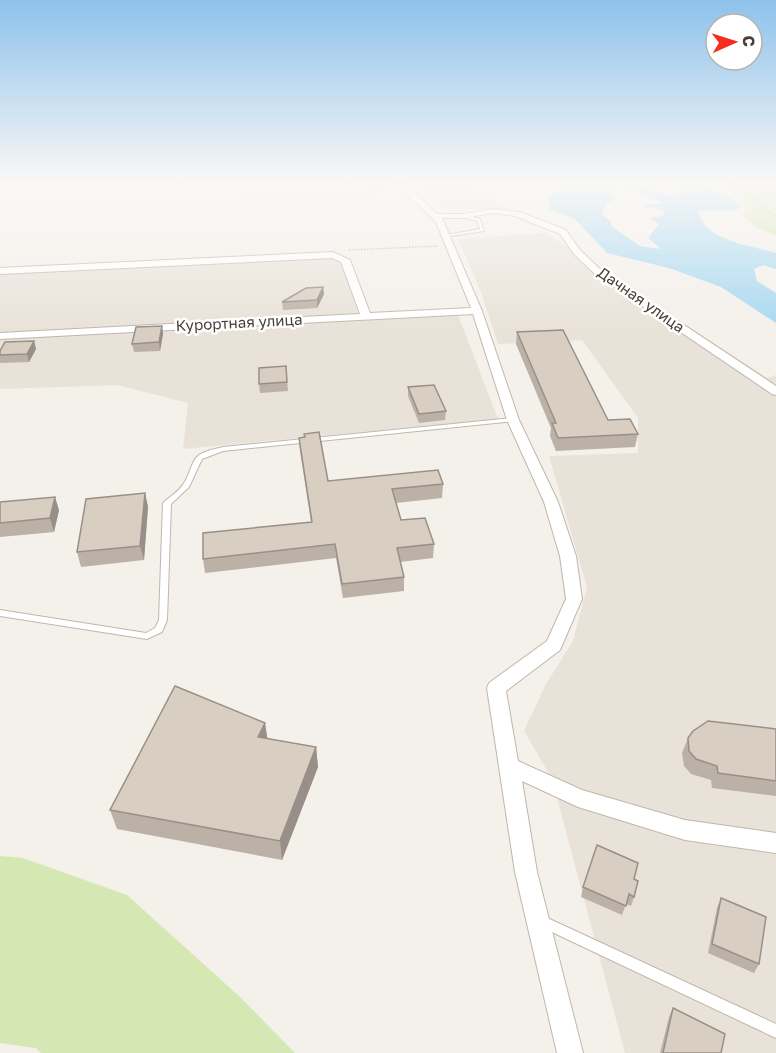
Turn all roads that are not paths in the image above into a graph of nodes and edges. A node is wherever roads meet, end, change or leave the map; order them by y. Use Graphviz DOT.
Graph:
graph roads {
  1 [pos="445,232"];
  2 [pos="470,232"];
  3 [pos="563,232"];
  4 [pos="447,236"];
  5 [pos="0,271"];
  6 [pos="477,311"];
  7 [pos="366,316"];
  8 [pos="0,336"];
  9 [pos="776,392"];
  10 [pos="513,420"];
  11 [pos="0,613"];
  12 [pos="509,766"];
  13 [pos="776,843"];
  14 [pos="537,919"];
  15 [pos="776,1031"];
  16 [pos="570,1053"];
  1 -- 4 [label="street"];
  2 -- 4 [label="lane"];
  3 -- 9 [label="street, Дачная улица"];
  4 -- 6 [label="street"];
  5 -- 7 [label="street"];
  6 -- 7 [label="street, Курортная улица"];
  6 -- 10 [label="street"];
  7 -- 8 [label="street, Курортная улица"];
  10 -- 11 [label="lane"];
  10 -- 12 [label="street"];
  12 -- 13 [label="street"];
  12 -- 14 [label="street"];
  14 -- 15 [label="lane"];
  14 -- 16 [label="street"];
}
